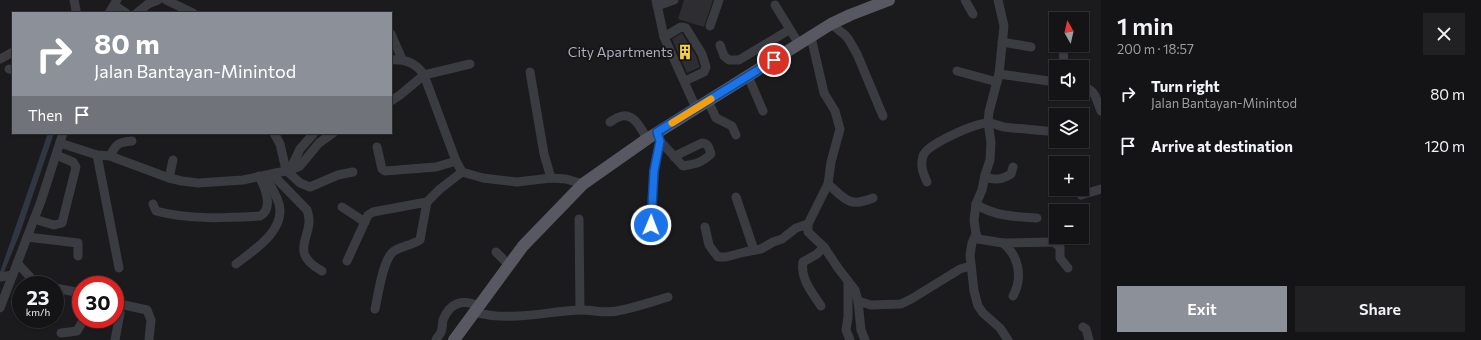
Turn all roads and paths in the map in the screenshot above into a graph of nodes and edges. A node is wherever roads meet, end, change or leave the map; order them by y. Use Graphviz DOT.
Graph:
graph roads {
  1 [pos="74,0"];
  2 [pos="158,0"];
  3 [pos="166,0"];
  4 [pos="674,0"];
  5 [pos="719,0"];
  6 [pos="965,0"];
  7 [pos="998,0"];
  8 [pos="882,1"];
  9 [pos="115,2"];
  10 [pos="656,3"];
  11 [pos="775,5"];
  12 [pos="75,12"];
  13 [pos="110,12"];
  14 [pos="125,12"];
  15 [pos="138,12"];
  16 [pos="191,12"];
  17 [pos="973,14"];
  18 [pos="831,24"];
  19 [pos="710,26"];
  20 [pos="789,30"];
  21 [pos="392,36"];
  22 [pos="664,37"];
  23 [pos="811,37"];
  24 [pos="1002,42"];
  25 [pos="799,44"];
  26 [pos="720,45"];
  27 [pos="1032,47"];
  28 [pos="12,52"];
  29 [pos="0,58"];
  30 [pos="392,60"];
  31 [pos="402,60"];
  32 [pos="470,64"];
  33 [pos="957,71"];
  34 [pos="530,72"];
  35 [pos="424,75"];
  36 [pos="748,76"];
  37 [pos="998,78"];
  38 [pos="685,81"];
  39 [pos="1049,81"];
  40 [pos="1089,88"];
  41 [pos="1089,89"];
  42 [pos="1101,92"];
  43 [pos="392,100"];
  44 [pos="708,101"];
  45 [pos="696,108"];
  46 [pos="763,111"];
  47 [pos="1101,111"];
  48 [pos="883,116"];
  49 [pos="610,122"];
  50 [pos="988,122"];
  51 [pos="1049,131"];
  52 [pos="63,134"];
  53 [pos="275,134"];
  54 [pos="313,134"];
  55 [pos="332,134"];
  56 [pos="736,135"];
  57 [pos="655,137"];
  58 [pos="132,141"];
  59 [pos="60,142"];
  60 [pos="377,147"];
  61 [pos="56,155"];
  62 [pos="97,155"];
  63 [pos="110,156"];
  64 [pos="674,157"];
  65 [pos="173,160"];
  66 [pos="456,161"];
  67 [pos="1013,167"];
  68 [pos="288,170"];
  69 [pos="353,172"];
  70 [pos="462,172"];
  71 [pos="265,175"];
  72 [pos="985,175"];
  73 [pos="169,178"];
  74 [pos="551,178"];
  75 [pos="927,182"];
  76 [pos="582,184"];
  77 [pos="828,184"];
  78 [pos="1101,189"];
  79 [pos="1089,192"];
  80 [pos="736,198"];
  81 [pos="873,198"];
  82 [pos="427,202"];
  83 [pos="152,204"];
  84 [pos="976,204"];
  85 [pos="342,207"];
  86 [pos="579,218"];
  87 [pos="1037,218"];
  88 [pos="34,219"];
  89 [pos="365,222"];
  90 [pos="808,224"];
  91 [pos="651,225"];
  92 [pos="705,227"];
  93 [pos="976,234"];
  94 [pos="27,237"];
  95 [pos="1003,243"];
  96 [pos="824,248"];
  97 [pos="754,250"];
  98 [pos="496,252"];
  99 [pos="78,256"];
  100 [pos="347,261"];
  101 [pos="17,263"];
  102 [pos="236,264"];
  103 [pos="508,264"];
  104 [pos="971,266"];
  105 [pos="119,268"];
  106 [pos="1068,268"];
  107 [pos="322,271"];
  108 [pos="13,275"];
  109 [pos="27,276"];
  110 [pos="0,277"];
  111 [pos="848,281"];
  112 [pos="1013,296"];
  113 [pos="668,297"];
  114 [pos="858,301"];
  115 [pos="124,305"];
  116 [pos="821,306"];
  117 [pos="0,308"];
  118 [pos="375,309"];
  119 [pos="477,310"];
  120 [pos="580,310"];
  121 [pos="1084,327"];
  122 [pos="79,328"];
  123 [pos="117,328"];
  124 [pos="61,333"];
  125 [pos="115,340"];
  126 [pos="149,340"];
  127 [pos="436,340"];
  128 [pos="454,340"];
  129 [pos="850,340"];
  130 [pos="865,340"];
  131 [pos="1008,340"];
  132 [pos="1089,340"];
  1 -- 12 [label="street"];
  2 -- 15 [label="street"];
  3 -- 16 [label="street"];
  4 -- 10 [label="street"];
  5 -- 19 [label="street"];
  6 -- 17 [label="street"];
  7 -- 24 [label="street"];
  8 -- 18 [label="main road"];
  9 -- 13 [label="street"];
  9 -- 14 [label="street"];
  10 -- 22 [label="street"];
  11 -- 20 [label="street"];
  18 -- 23 [label="main road"];
  18 -- 48 [label="street"];
  20 -- 25 [label="street"];
  20 -- 26 [label="street"];
  21 -- 31 [label="street"];
  22 -- 38 [label="street"];
  22 -- 38 [label="street"];
  23 -- 25 [label="main road"];
  23 -- 77 [label="street"];
  24 -- 27 [label="street"];
  24 -- 37 [label="street"];
  25 -- 36 [label="main road"];
  28 -- 29 [label="street"];
  30 -- 31 [label="street"];
  31 -- 35 [label="street"];
  32 -- 35 [label="street"];
  33 -- 37 [label="street"];
  34 -- 74 [label="street"];
  35 -- 43 [label="street"];
  35 -- 66 [label="street"];
  36 -- 44 [label="main road"];
  36 -- 46 [label="street"];
  37 -- 39 [label="street"];
  37 -- 50 [label="street"];
  38 -- 45 [label="street"];
  40 -- 42 [label="street"];
  41 -- 47 [label="street"];
  44 -- 45 [label="main road"];
  44 -- 56 [label="street"];
  45 -- 57 [label="main road"];
  49 -- 57 [label="street"];
  50 -- 51 [label="street"];
  50 -- 72 [label="street"];
  50 -- 75 [label="street"];
  52 -- 59 [label="street"];
  53 -- 68 [label="street"];
  54 -- 68 [label="street"];
  55 -- 68 [label="street"];
  57 -- 64 [label="street"];
  57 -- 76 [label="main road"];
  57 -- 91 [label="street"];
  58 -- 63 [label="street"];
  59 -- 61 [label="street"];
  59 -- 62 [label="street"];
  60 -- 66 [label="street"];
  61 -- 88 [label="street"];
  61 -- 88 [label="street"];
  62 -- 63 [label="street"];
  62 -- 105 [label="street"];
  63 -- 73 [label="street"];
  65 -- 73 [label="street"];
  66 -- 70 [label="street"];
  67 -- 72 [label="street"];
  68 -- 69 [label="street"];
  68 -- 71 [label="street"];
  70 -- 74 [label="street"];
  70 -- 82 [label="street"];
  71 -- 73 [label="street"];
  71 -- 83 [label="street"];
  71 -- 102 [label="street"];
  71 -- 107 [label="street"];
  72 -- 84 [label="street"];
  74 -- 76 [label="street"];
  76 -- 103 [label="main road"];
  77 -- 81 [label="street"];
  77 -- 90 [label="street"];
  78 -- 79 [label="street"];
  80 -- 97 [label="street"];
  82 -- 89 [label="street"];
  82 -- 118 [label="street"];
  84 -- 87 [label="street"];
  84 -- 93 [label="street"];
  85 -- 89 [label="street"];
  86 -- 120 [label="street"];
  88 -- 94 [label="street"];
  89 -- 100 [label="street"];
  90 -- 96 [label="street"];
  90 -- 97 [label="street"];
  92 -- 97 [label="street"];
  93 -- 95 [label="street"];
  93 -- 104 [label="street"];
  94 -- 99 [label="street"];
  94 -- 101 [label="street"];
  95 -- 106 [label="street"];
  95 -- 112 [label="street"];
  96 -- 111 [label="street"];
  96 -- 116 [label="street"];
  98 -- 103 [label="street"];
  101 -- 108 [label="street"];
  101 -- 109 [label="street"];
  103 -- 119 [label="main road"];
  104 -- 114 [label="street"];
  104 -- 131 [label="street"];
  108 -- 110 [label="street"];
  108 -- 117 [label="street"];
  111 -- 114 [label="street"];
  111 -- 129 [label="street"];
  113 -- 120 [label="street"];
  114 -- 130 [label="street"];
  115 -- 126 [label="street"];
  119 -- 120 [label="street"];
  119 -- 127 [label="street"];
  119 -- 128 [label="main road"];
  121 -- 132 [label="street"];
  122 -- 124 [label="street"];
  123 -- 125 [label="street"];
}
